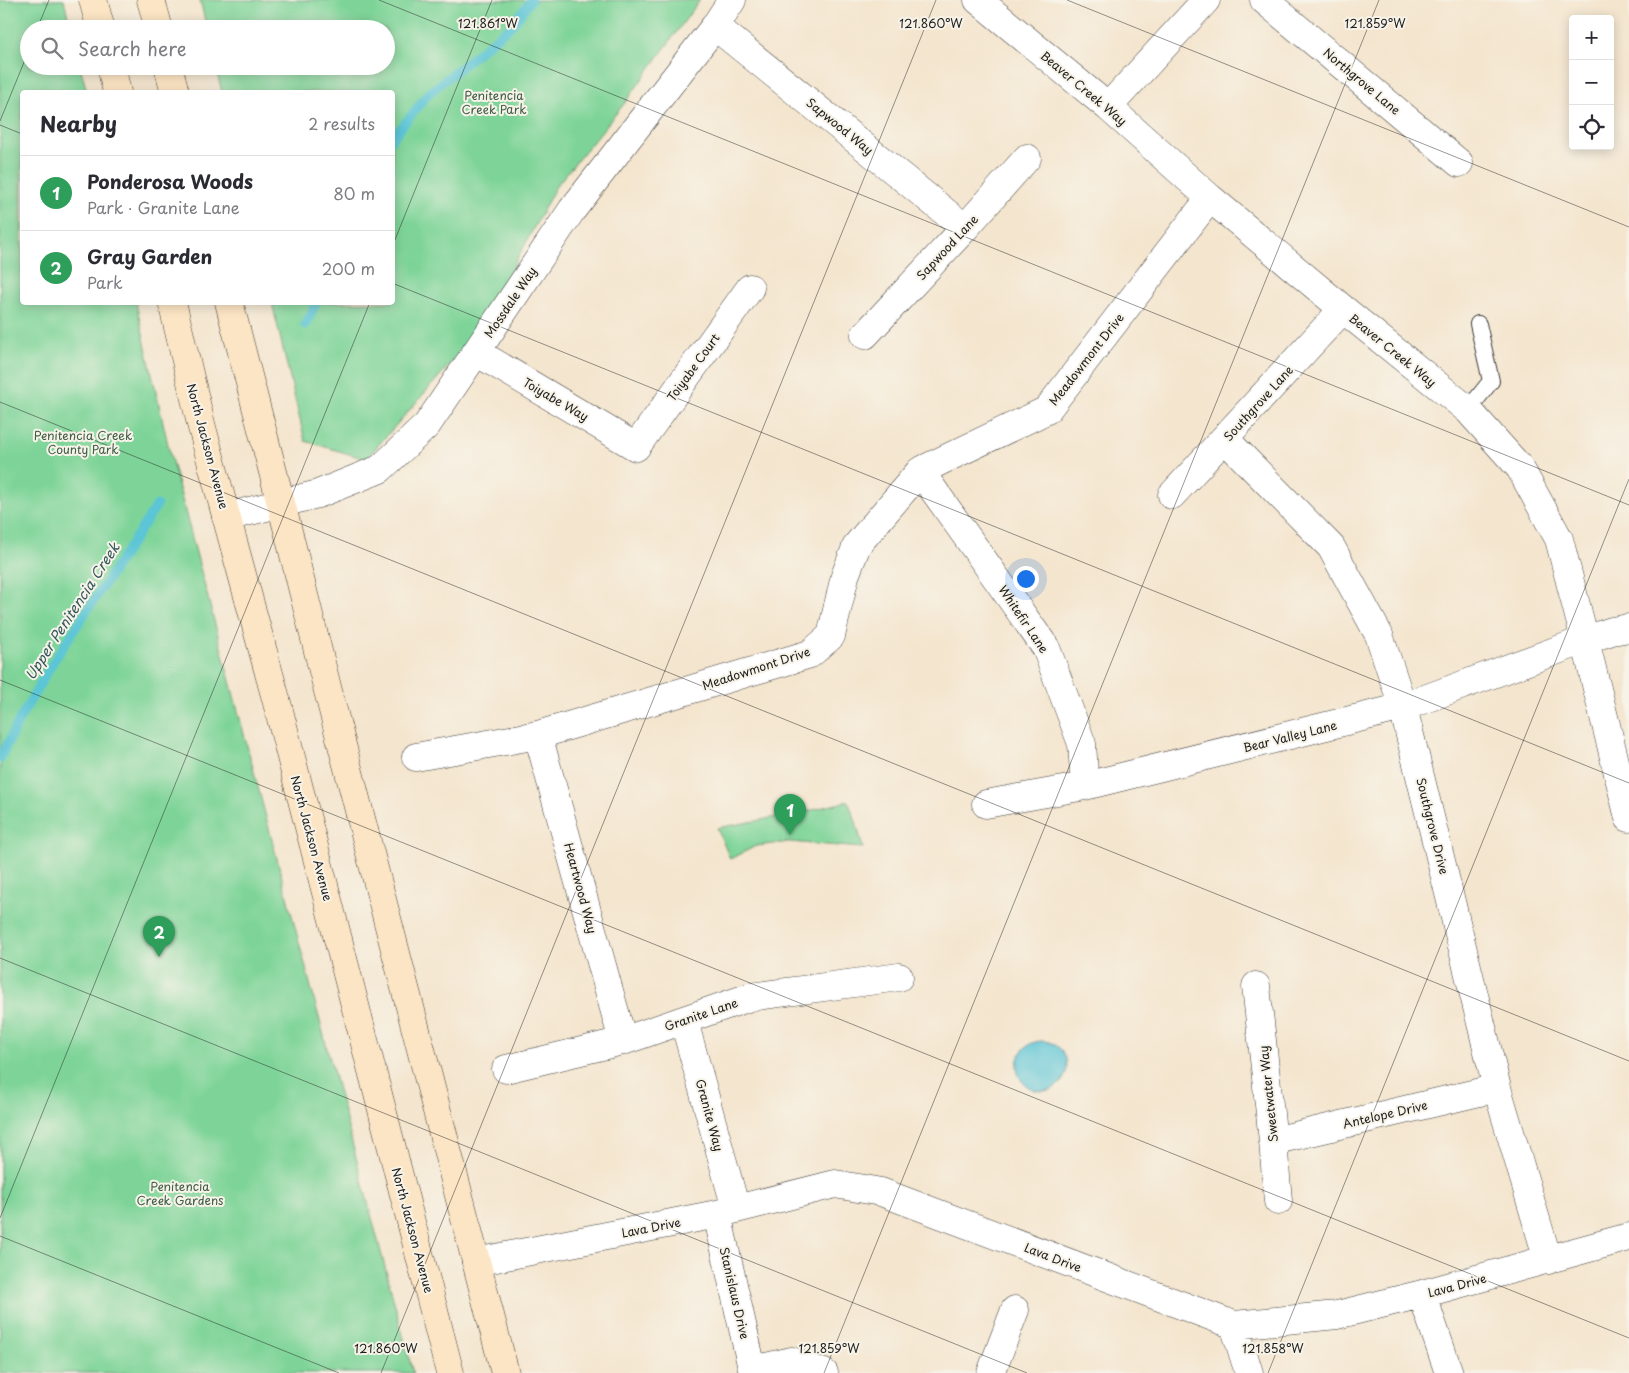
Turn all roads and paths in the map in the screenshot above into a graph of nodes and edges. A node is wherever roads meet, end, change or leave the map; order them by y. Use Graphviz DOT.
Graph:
graph roads {
  1 [pos="94,0"];
  2 [pos="151,0"];
  3 [pos="732,0"];
  4 [pos="978,0"];
  5 [pos="1206,0"];
  6 [pos="1264,0"];
  7 [pos="99,20"];
  8 [pos="157,20"];
  9 [pos="715,26"];
  10 [pos="112,75"];
  11 [pos="170,75"];
  12 [pos="116,90"];
  13 [pos="174,90"];
  14 [pos="1108,107"];
  15 [pos="1027,158"];
  16 [pos="1459,163"];
  17 [pos="1210,198"];
  18 [pos="965,228"];
  19 [pos="750,288"];
  20 [pos="230,305"];
  21 [pos="1342,309"];
  22 [pos="174,314"];
  23 [pos="1478,324"];
  24 [pos="865,335"];
  25 [pos="476,352"];
  26 [pos="1468,410"];
  27 [pos="1225,439"];
  28 [pos="636,447"];
  29 [pos="920,471"];
  30 [pos="1172,495"];
  31 [pos="281,503"];
  32 [pos="226,517"];
  33 [pos="1629,628"];
  34 [pos="1585,640"];
  35 [pos="1404,707"];
  36 [pos="538,736"];
  37 [pos="416,758"];
  38 [pos="1085,786"];
  39 [pos="986,804"];
  40 [pos="1629,818"];
  41 [pos="899,977"];
  42 [pos="1256,986"];
  43 [pos="684,1021"];
  44 [pos="623,1041"];
  45 [pos="506,1069"];
  46 [pos="1497,1088"];
  47 [pos="1273,1141"];
  48 [pos="1278,1201"];
  49 [pos="727,1211"];
  50 [pos="1629,1237"];
  51 [pos="1548,1260"];
  52 [pos="476,1262"];
  53 [pos="1422,1294"];
  54 [pos="1015,1310"];
  55 [pos="1234,1325"];
  56 [pos="753,1371"];
  57 [pos="450,1373"];
  58 [pos="506,1373"];
  59 [pos="824,1373"];
  60 [pos="991,1373"];
  61 [pos="1249,1373"];
  62 [pos="1449,1373"];
  1 -- 7 [label="main road"];
  2 -- 8 [label="main road"];
  3 -- 9 [label="street, Mossdale Way"];
  4 -- 14 [label="street, Beaver Creek Way"];
  5 -- 14 [label="street"];
  6 -- 16 [label="street, Northgrove Lane"];
  9 -- 18 [label="street, Sapwood Way"];
  9 -- 25 [label="street, Mossdale Way"];
  10 -- 12 [label="main road"];
  11 -- 13 [label="main road"];
  14 -- 17 [label="street, Beaver Creek Way"];
  15 -- 18 [label="street, Sapwood Lane"];
  17 -- 21 [label="street, Beaver Creek Way"];
  17 -- 29 [label="street, Meadowmont Drive"];
  18 -- 24 [label="street, Sapwood Lane"];
  19 -- 28 [label="street, Toiyabe Court"];
  20 -- 31 [label="main road"];
  21 -- 26 [label="street, Beaver Creek Way"];
  21 -- 27 [label="street, Southgrove Lane"];
  22 -- 32 [label="main road, North Jackson Avenue"];
  23 -- 26 [label="lane"];
  25 -- 28 [label="street, Toiyabe Way"];
  25 -- 31 [label="street, Mossdale Way"];
  26 -- 34 [label="street, Beaver Creek Way"];
  27 -- 30 [label="street, Southgrove Lane"];
  27 -- 35 [label="street, Southgrove Drive"];
  29 -- 36 [label="street, Meadowmont Drive"];
  29 -- 38 [label="street, Whitefir Lane"];
  31 -- 32 [label="street, Mossdale Way"];
  31 -- 52 [label="main road"];
  32 -- 57 [label="main road, North Jackson Avenue"];
  33 -- 34 [label="street, Bear Valley Lane"];
  34 -- 35 [label="street, Bear Valley Lane"];
  34 -- 40 [label="street, Beaver Creek Way"];
  35 -- 38 [label="street, Bear Valley Lane"];
  35 -- 46 [label="street, Southgrove Drive"];
  36 -- 37 [label="street, Meadowmont Drive"];
  36 -- 44 [label="street, Heartwood Way"];
  38 -- 39 [label="street, Bear Valley Lane"];
  41 -- 43 [label="street, Granite Lane"];
  42 -- 47 [label="street, Sweetwater Way"];
  43 -- 44 [label="street, Granite Lane"];
  43 -- 49 [label="street, Granite Way"];
  44 -- 45 [label="street, Granite Lane"];
  46 -- 47 [label="street, Antelope Drive"];
  46 -- 51 [label="street, Southgrove Drive"];
  47 -- 48 [label="street, Sweetwater Way"];
  49 -- 52 [label="street, Lava Drive"];
  49 -- 55 [label="street, Lava Drive"];
  49 -- 56 [label="street, Stanislaus Drive"];
  50 -- 51 [label="street, Lava Drive"];
  51 -- 53 [label="street, Lava Drive"];
  52 -- 58 [label="main road"];
  53 -- 55 [label="street, Lava Drive"];
  53 -- 62 [label="street"];
  54 -- 60 [label="street"];
  55 -- 61 [label="street"];
  56 -- 59 [label="street"];
}
